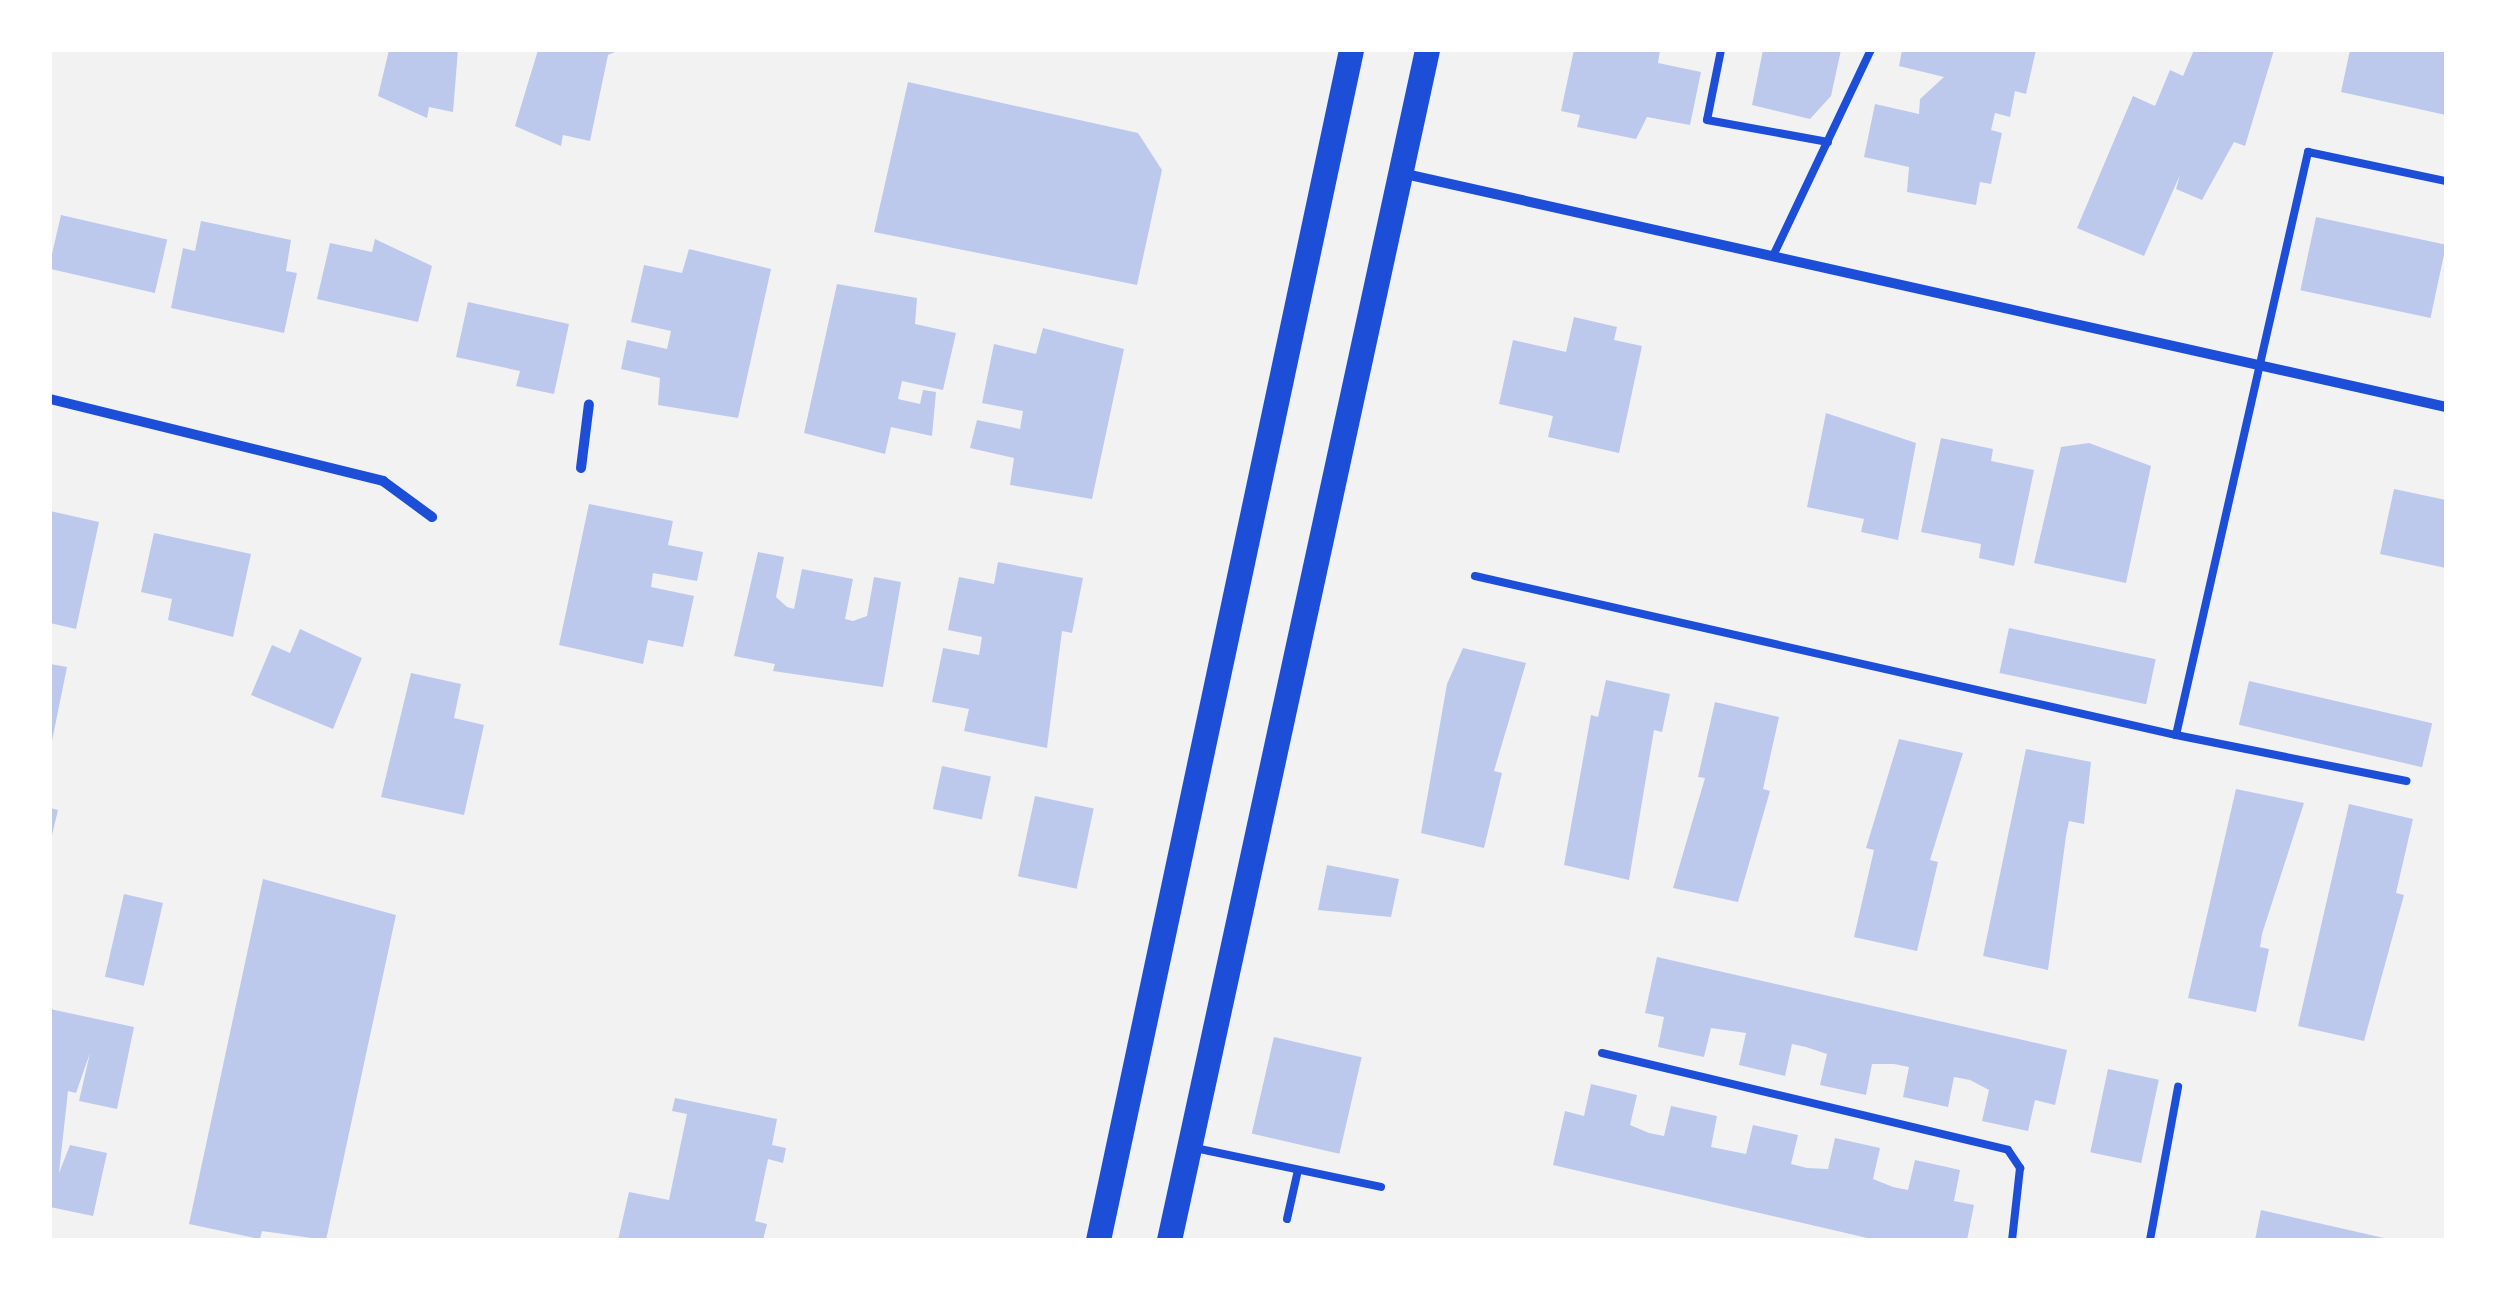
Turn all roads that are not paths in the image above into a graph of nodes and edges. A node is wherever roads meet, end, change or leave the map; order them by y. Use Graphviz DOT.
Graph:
graph roads {
  1 [pos="1351,50"];
  2 [pos="1427,50"];
  3 [pos="1720,50"];
  4 [pos="1871,50"];
  5 [pos="1828,142"];
  6 [pos="1400,173"];
  7 [pos="2446,180"];
  8 [pos="1773,256"];
  9 [pos="2261,365"];
  10 [pos="50,399"];
  11 [pos="588,404"];
  12 [pos="2446,407"];
  13 [pos="581,468"];
  14 [pos="432,517"];
  15 [pos="1475,576"];
  16 [pos="2176,734"];
  17 [pos="2406,781"];
  18 [pos="1602,1054"];
  19 [pos="2178,1088"];
  20 [pos="1190,1147"];
  21 [pos="1298,1170"];
  22 [pos="1381,1186"];
  23 [pos="1287,1219"];
  24 [pos="1098,1240"];
  25 [pos="1169,1240"];
  26 [pos="2012,1240"];
  27 [pos="2150,1240"];
  1 -- 24 [label="main road"];
  2 -- 6 [label="main road"];
  3 -- 5 [label="lane"];
  4 -- 5 [label="lane"];
  5 -- 8 [label="lane"];
  6 -- 8 [label="street"];
  6 -- 20 [label="main road"];
  7 -- 9 [label="lane"];
  8 -- 9 [label="street"];
  9 -- 12 [label="street"];
  9 -- 16 [label="lane"];
  10 -- 14 [label="street"];
  11 -- 13 [label="street"];
  15 -- 16 [label="lane"];
  16 -- 17 [label="lane"];
  18 -- 26 [label="lane"];
  19 -- 27 [label="lane"];
  20 -- 21 [label="lane"];
  20 -- 25 [label="main road"];
  21 -- 22 [label="lane"];
  21 -- 23 [label="lane"];
}
